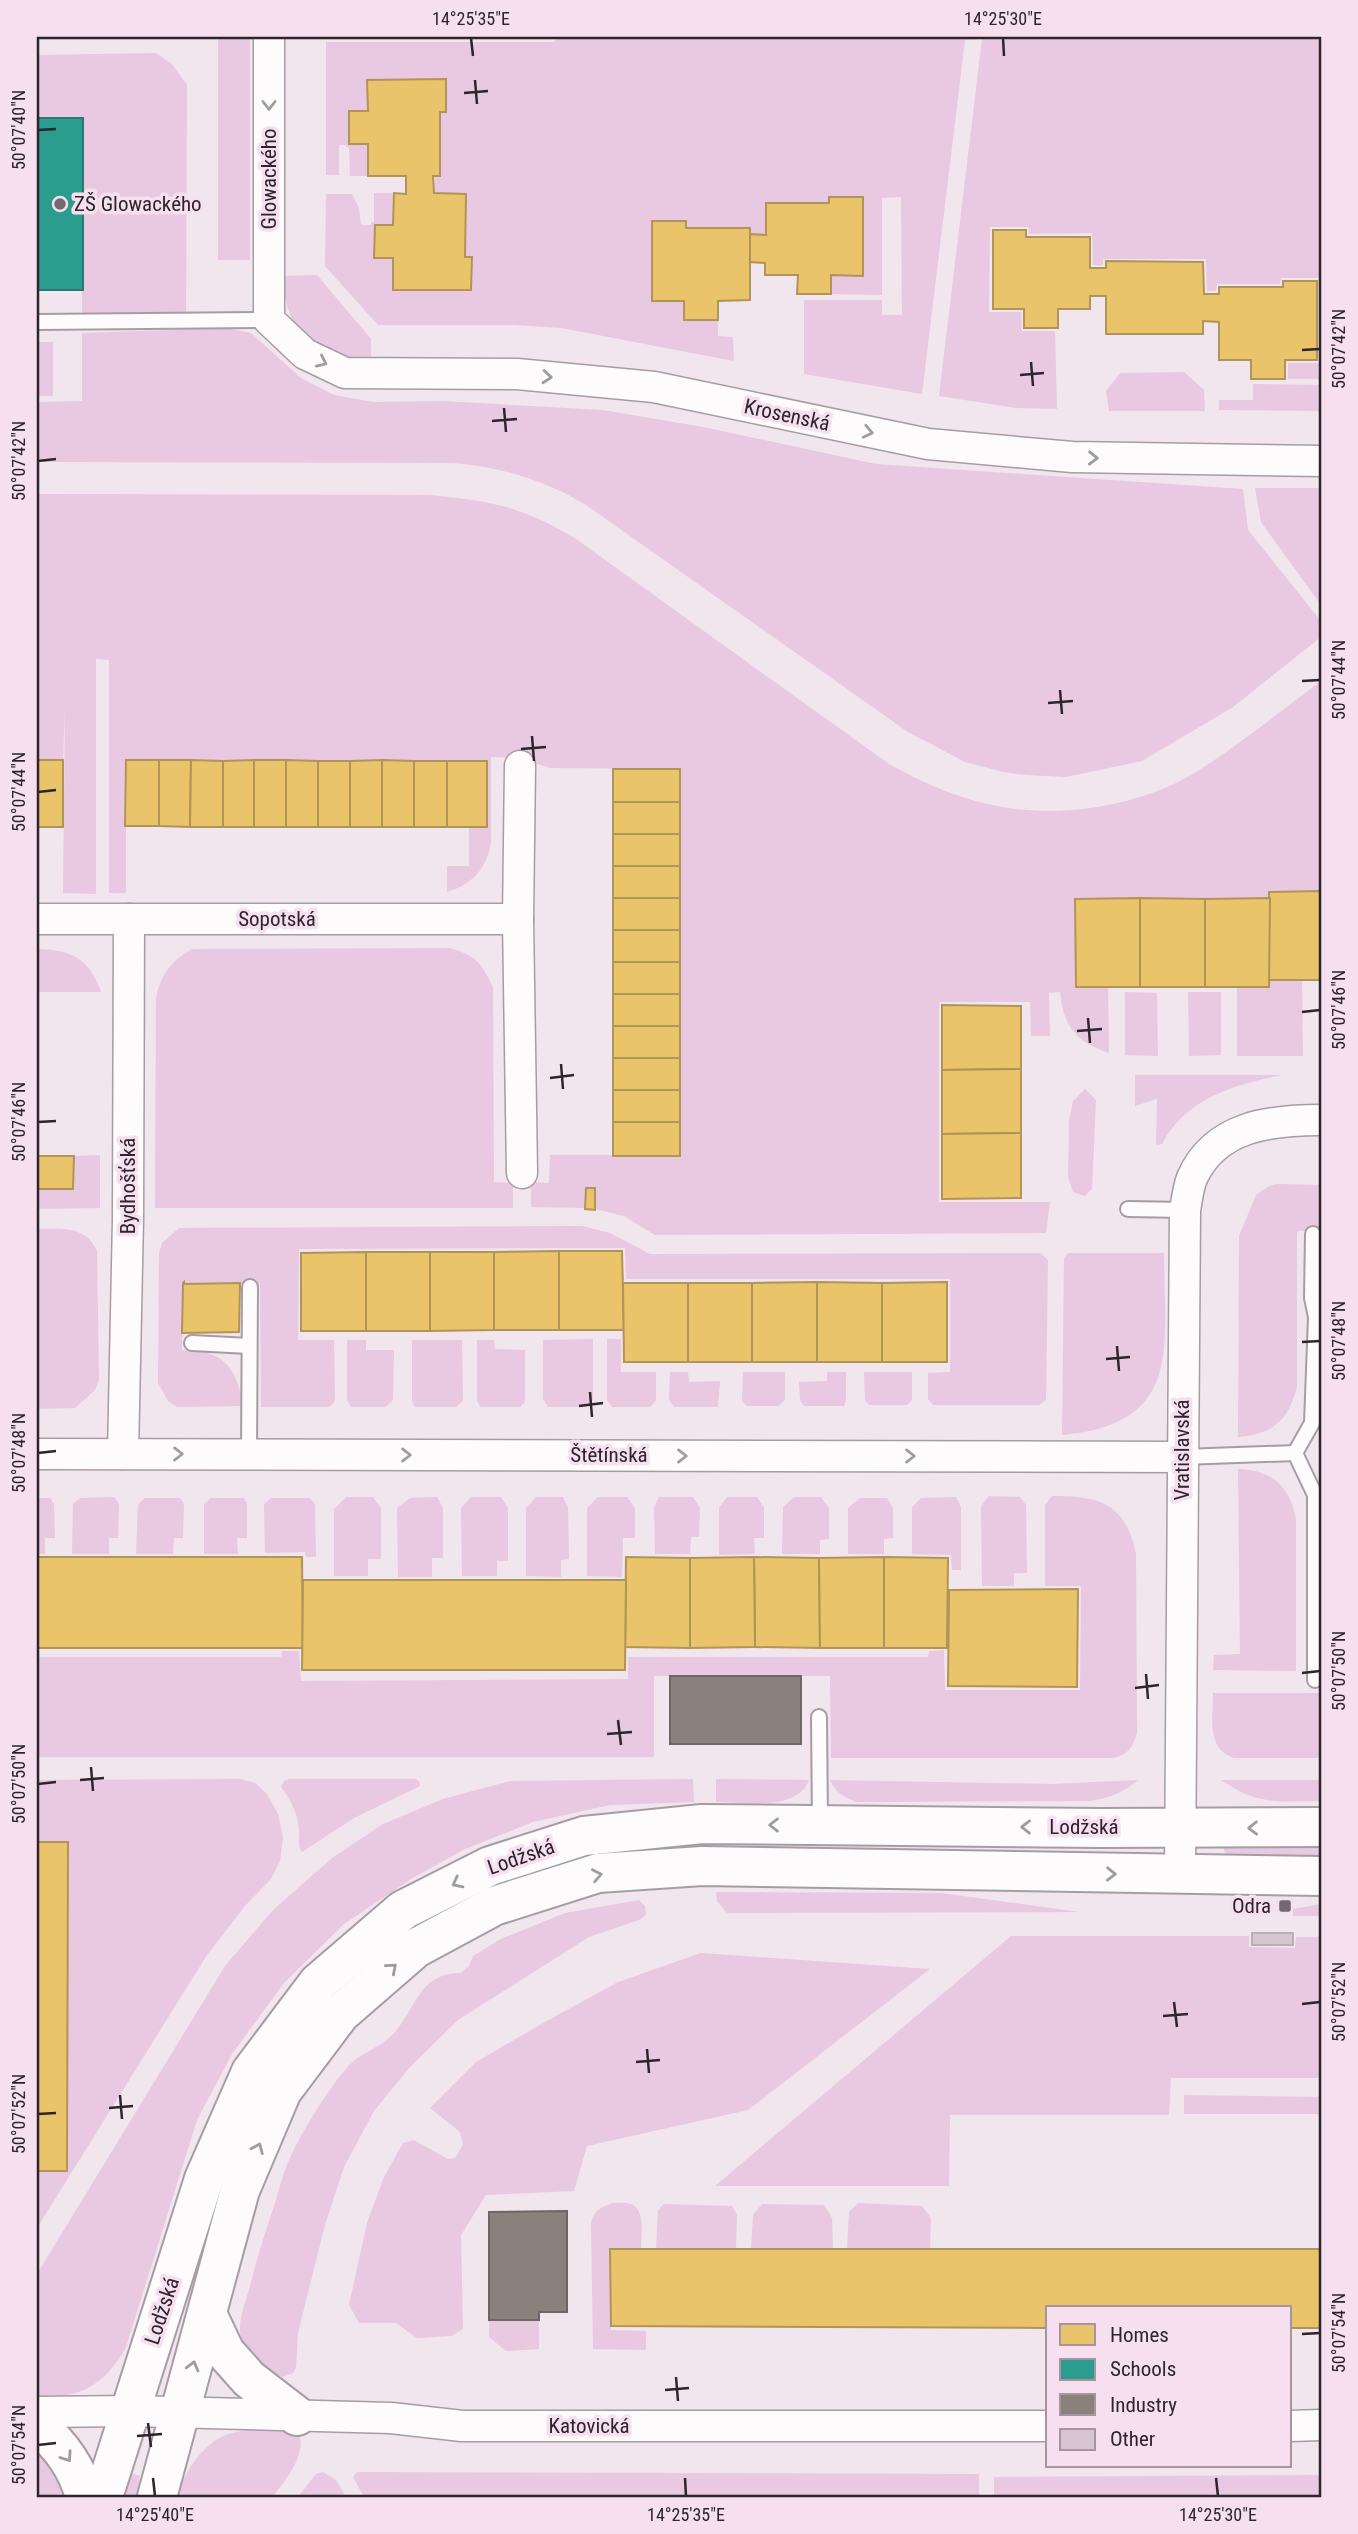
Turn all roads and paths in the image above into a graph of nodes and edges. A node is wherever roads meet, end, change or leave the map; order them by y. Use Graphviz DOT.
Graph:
graph roads {
  1 [pos="269,37"];
  2 [pos="269,320"];
  3 [pos="37,322"];
  4 [pos="1321,461"];
  5 [pos="520,766"];
  6 [pos="37,919"];
  7 [pos="128,919"];
  8 [pos="518,919"];
  9 [pos="1321,1120"];
  10 [pos="522,1173"];
  11 [pos="1128,1209"];
  12 [pos="1185,1210"];
  13 [pos="1312,1234"];
  14 [pos="250,1287"];
  15 [pos="192,1343"];
  16 [pos="249,1346"];
  17 [pos="1295,1453"];
  18 [pos="37,1454"];
  19 [pos="123,1454"];
  20 [pos="249,1454"];
  21 [pos="1182,1457"];
  22 [pos="1315,1681"];
  23 [pos="819,1717"];
  24 [pos="820,1825"];
  25 [pos="1321,1827"];
  26 [pos="1180,1828"];
  27 [pos="1180,1875"];
  28 [pos="1321,1876"];
  29 [pos="207,2314"];
  30 [pos="131,2411"];
  31 [pos="37,2412"];
  32 [pos="181,2413"];
  33 [pos="297,2416"];
  34 [pos="37,2425"];
  35 [pos="1046,2426"];
  36 [pos="1292,2426"];
  37 [pos="1321,2426"];
  38 [pos="85,2497"];
  39 [pos="103,2497"];
  40 [pos="157,2497"];
  1 -- 2 [label="street, Glowackého, one-way"];
  2 -- 3 [label="lane"];
  2 -- 4 [label="street, Krosenská, one-way"];
  5 -- 8 [label="street"];
  6 -- 7 [label="street, Sopotská"];
  7 -- 8 [label="street, Sopotská"];
  7 -- 19 [label="street, Bydhošťská"];
  8 -- 10 [label="street"];
  9 -- 12 [label="street, Vratislavská"];
  11 -- 12 [label="lane"];
  12 -- 21 [label="street, Vratislavská"];
  13 -- 17 [label="lane"];
  14 -- 16 [label="lane"];
  15 -- 16 [label="lane"];
  16 -- 20 [label="lane"];
  17 -- 21 [label="lane"];
  17 -- 22 [label="lane"];
  18 -- 19 [label="street, Štětínská"];
  19 -- 20 [label="street, Štětínská, one-way"];
  20 -- 21 [label="street, Štětínská, one-way"];
  21 -- 26 [label="street, Vratislavská"];
  23 -- 24 [label="lane"];
  26 -- 24 [label="street, Lodžská, one-way"];
  24 -- 30 [label="street, Lodžská, one-way"];
  25 -- 26 [label="street, Lodžská, one-way"];
  26 -- 27 [label="street, Vratislavská"];
  27 -- 28 [label="street, Lodžská"];
  29 -- 27 [label="street, Lodžská, one-way"];
  32 -- 29 [label="street, Lodžská, one-way"];
  29 -- 33 [label="street"];
  30 -- 31 [label="street, Katovická"];
  30 -- 32 [label="street, Katovická"];
  30 -- 39 [label="street, Lodžská"];
  32 -- 33 [label="street, Katovická"];
  32 -- 40 [label="street, Lodžská"];
  33 -- 35 [label="street, Katovická"];
  34 -- 38 [label="street, one-way"];
  36 -- 37 [label="street"];
}
